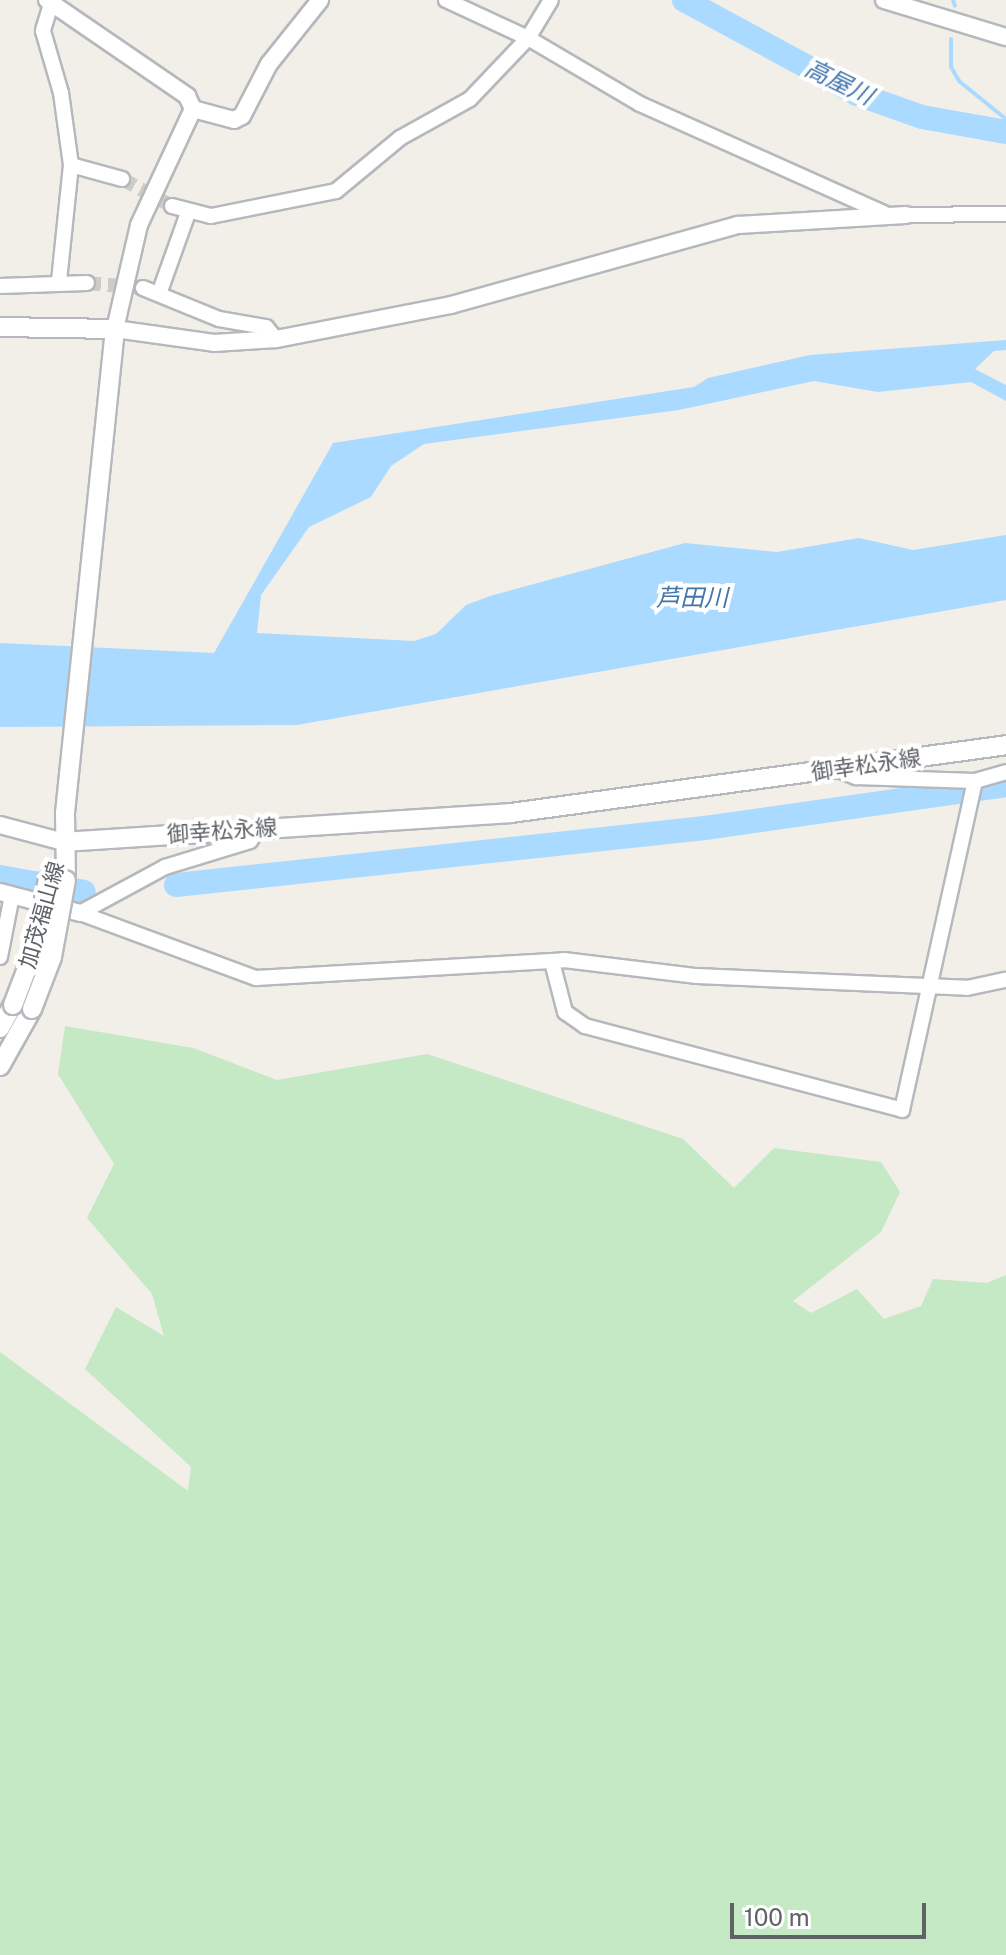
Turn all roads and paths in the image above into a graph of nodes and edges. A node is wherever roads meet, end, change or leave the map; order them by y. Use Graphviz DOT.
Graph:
graph roads {
  1 [pos="320,0"];
  2 [pos="446,0"];
  3 [pos="551,0"];
  4 [pos="884,0"];
  5 [pos="49,2"];
  6 [pos="529,36"];
  7 [pos="1006,37"];
  8 [pos="193,109"];
  9 [pos="71,165"];
  10 [pos="122,179"];
  11 [pos="172,206"];
  12 [pos="188,213"];
  13 [pos="884,213"];
  14 [pos="1006,214"];
  15 [pos="906,215"];
  16 [pos="59,282"];
  17 [pos="87,283"];
  18 [pos="0,286"];
  19 [pos="143,288"];
  20 [pos="160,291"];
  21 [pos="0,327"];
  22 [pos="115,329"];
  23 [pos="276,339"];
  24 [pos="1006,745"];
  25 [pos="835,769"];
  26 [pos="1006,772"];
  27 [pos="974,788"];
  28 [pos="0,825"];
  29 [pos="258,828"];
  30 [pos="64,842"];
  31 [pos="57,880"];
  32 [pos="6,894"];
  33 [pos="80,913"];
  34 [pos="0,957"];
  35 [pos="552,962"];
  36 [pos="1006,980"];
  37 [pos="926,984"];
  38 [pos="0,1028"];
  39 [pos="0,1066"];
  1 -- 8 [label="street"];
  2 -- 6 [label="street"];
  3 -- 6 [label="street"];
  4 -- 7 [label="street"];
  5 -- 8 [label="street"];
  5 -- 9 [label="street"];
  6 -- 12 [label="street"];
  6 -- 13 [label="street"];
  8 -- 22 [label="street"];
  9 -- 10 [label="street"];
  9 -- 16 [label="street"];
  11 -- 12 [label="street"];
  12 -- 20 [label="street"];
  13 -- 15 [label="street"];
  13 -- 23 [label="street"];
  14 -- 15 [label="street"];
  16 -- 17 [label="street"];
  16 -- 18 [label="street"];
  19 -- 20 [label="street"];
  20 -- 23 [label="street"];
  21 -- 22 [label="main road"];
  22 -- 23 [label="street"];
  22 -- 30 [label="main road"];
  24 -- 25 [label="main road, 御幸松永線"];
  25 -- 27 [label="street"];
  25 -- 29 [label="main road, 御幸松永線"];
  26 -- 27 [label="street"];
  27 -- 37 [label="street"];
  28 -- 30 [label="street"];
  29 -- 30 [label="main road, 御幸松永線"];
  29 -- 33 [label="street"];
  30 -- 31 [label="main road, 加茂福山線"];
  31 -- 38 [label="main road, 加茂福山線, bridge"];
  31 -- 39 [label="main road, 加茂福山線, bridge"];
  32 -- 33 [label="street"];
  32 -- 34 [label="street"];
  33 -- 35 [label="street"];
  35 -- 37 [label="street"];
  35 -- 37 [label="street"];
  36 -- 37 [label="street"];
}
